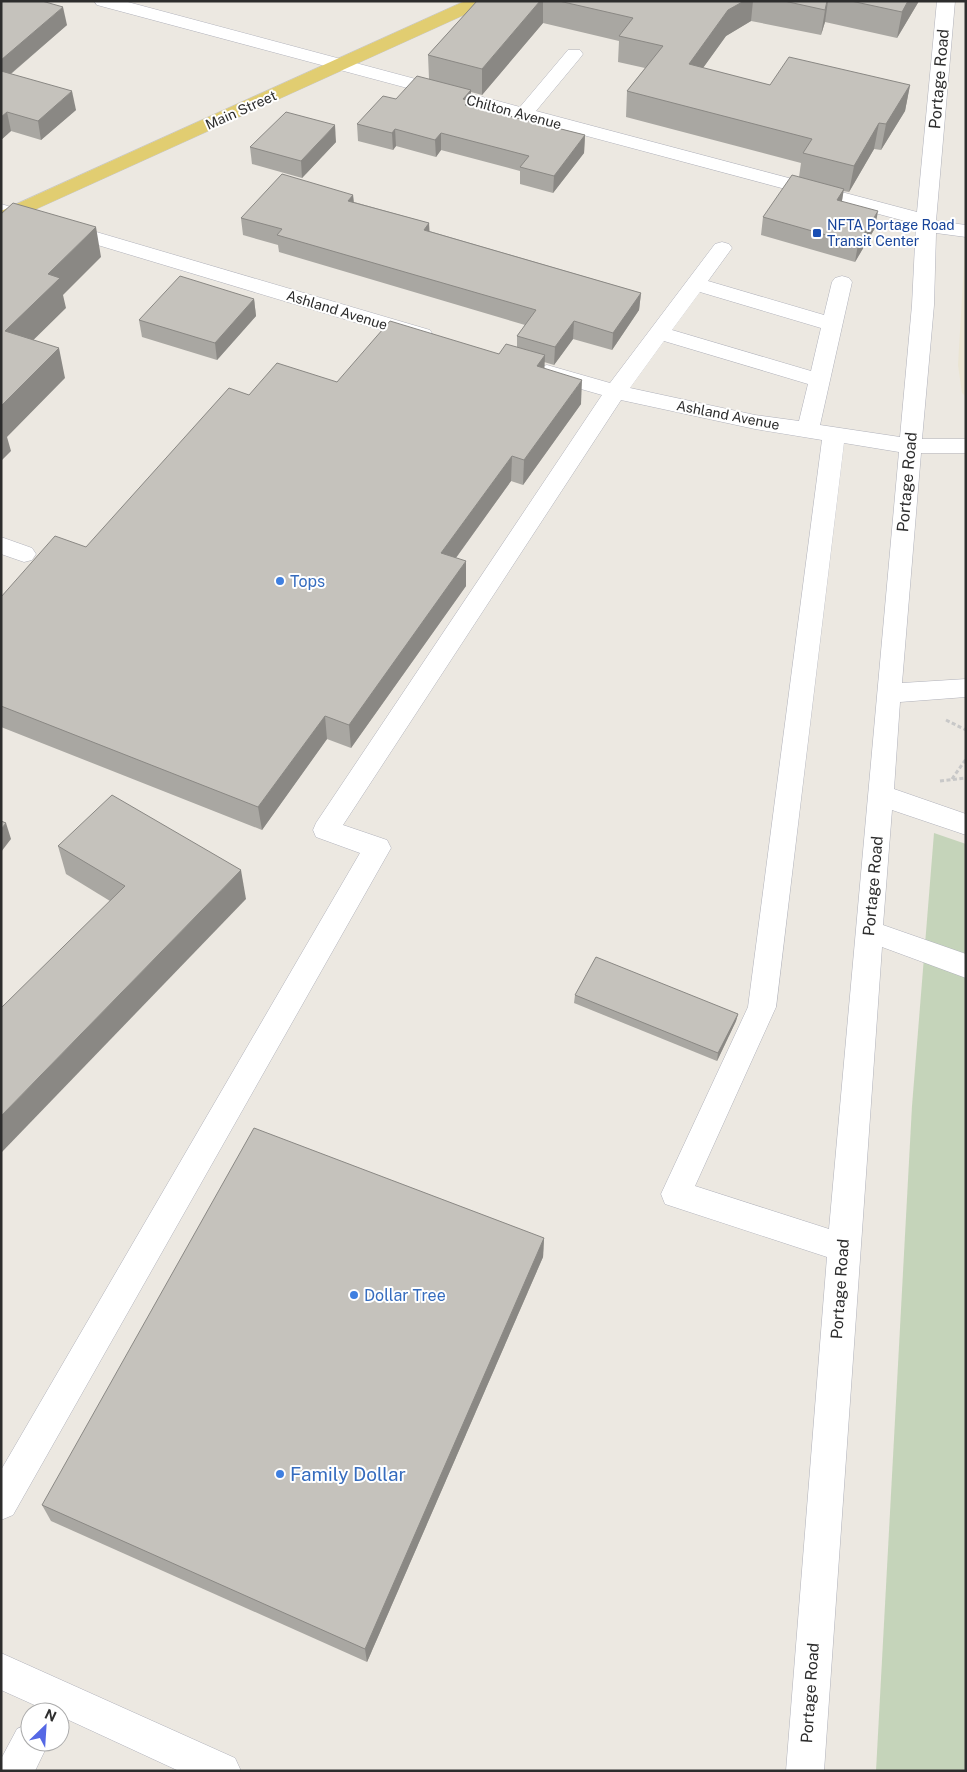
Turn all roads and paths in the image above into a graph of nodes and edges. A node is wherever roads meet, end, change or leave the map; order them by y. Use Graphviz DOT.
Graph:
graph roads {
  1 [pos="103,1"];
  2 [pos="480,1"];
  3 [pos="946,1"];
  4 [pos="574,54"];
  5 [pos="340,65"];
  6 [pos="523,115"];
  7 [pos="5,214"];
  8 [pos="926,224"];
  9 [pos="966,230"];
  10 [pos="722,248"];
  11 [pos="842,282"];
  12 [pos="695,284"];
  13 [pos="832,324"];
  14 [pos="659,334"];
  15 [pos="442,341"];
  16 [pos="528,366"];
  17 [pos="820,381"];
  18 [pos="615,392"];
  19 [pos="821,432"];
  20 [pos="910,446"];
  21 [pos="966,446"];
  22 [pos="1,545"];
  23 [pos="24,554"];
  24 [pos="966,688"];
  25 [pos="889,693"];
  26 [pos="942,718"];
  27 [pos="966,730"];
  28 [pos="966,759"];
  29 [pos="966,778"];
  30 [pos="952,779"];
  31 [pos="940,781"];
  32 [pos="880,795"];
  33 [pos="966,825"];
  34 [pos="869,931"];
  35 [pos="966,966"];
  36 [pos="843,1248"];
  37 [pos="1,1503"];
  38 [pos="1,1671"];
  39 [pos="47,1702"];
  40 [pos="70,1712"];
  41 [pos="25,1752"];
  42 [pos="15,1771"];
  43 [pos="222,1771"];
  44 [pos="805,1771"];
  1 -- 5 [label="street, Chilton Avenue"];
  2 -- 5 [label="main road, Main Street"];
  3 -- 8 [label="street, Portage Road"];
  4 -- 6 [label="street"];
  5 -- 6 [label="street, Chilton Avenue"];
  5 -- 7 [label="main road, Main Street"];
  6 -- 8 [label="street, Chilton Avenue"];
  7 -- 15 [label="street, Ashland Avenue"];
  8 -- 9 [label="street, Chilton Avenue"];
  8 -- 20 [label="street, Portage Road"];
  10 -- 12 [label="street"];
  11 -- 13 [label="street"];
  12 -- 13 [label="street"];
  12 -- 14 [label="street"];
  13 -- 17 [label="street"];
  14 -- 17 [label="street"];
  14 -- 18 [label="street"];
  16 -- 18 [label="street, Ashland Avenue"];
  17 -- 19 [label="street"];
  18 -- 19 [label="street, Ashland Avenue"];
  18 -- 37 [label="street"];
  19 -- 20 [label="street, Ashland Avenue"];
  19 -- 36 [label="street"];
  20 -- 21 [label="street, Ashland Avenue"];
  20 -- 25 [label="street, Portage Road"];
  22 -- 23 [label="street"];
  24 -- 25 [label="street"];
  25 -- 32 [label="street, Portage Road"];
  26 -- 27 [label="path"];
  28 -- 30 [label="path"];
  29 -- 30 [label="path"];
  30 -- 31 [label="path"];
  32 -- 33 [label="street"];
  32 -- 34 [label="street, Portage Road"];
  34 -- 35 [label="street"];
  34 -- 36 [label="street, Portage Road"];
  36 -- 44 [label="street, Portage Road"];
  38 -- 39 [label="street"];
  40 -- 43 [label="street"];
  41 -- 42 [label="street"];
}
